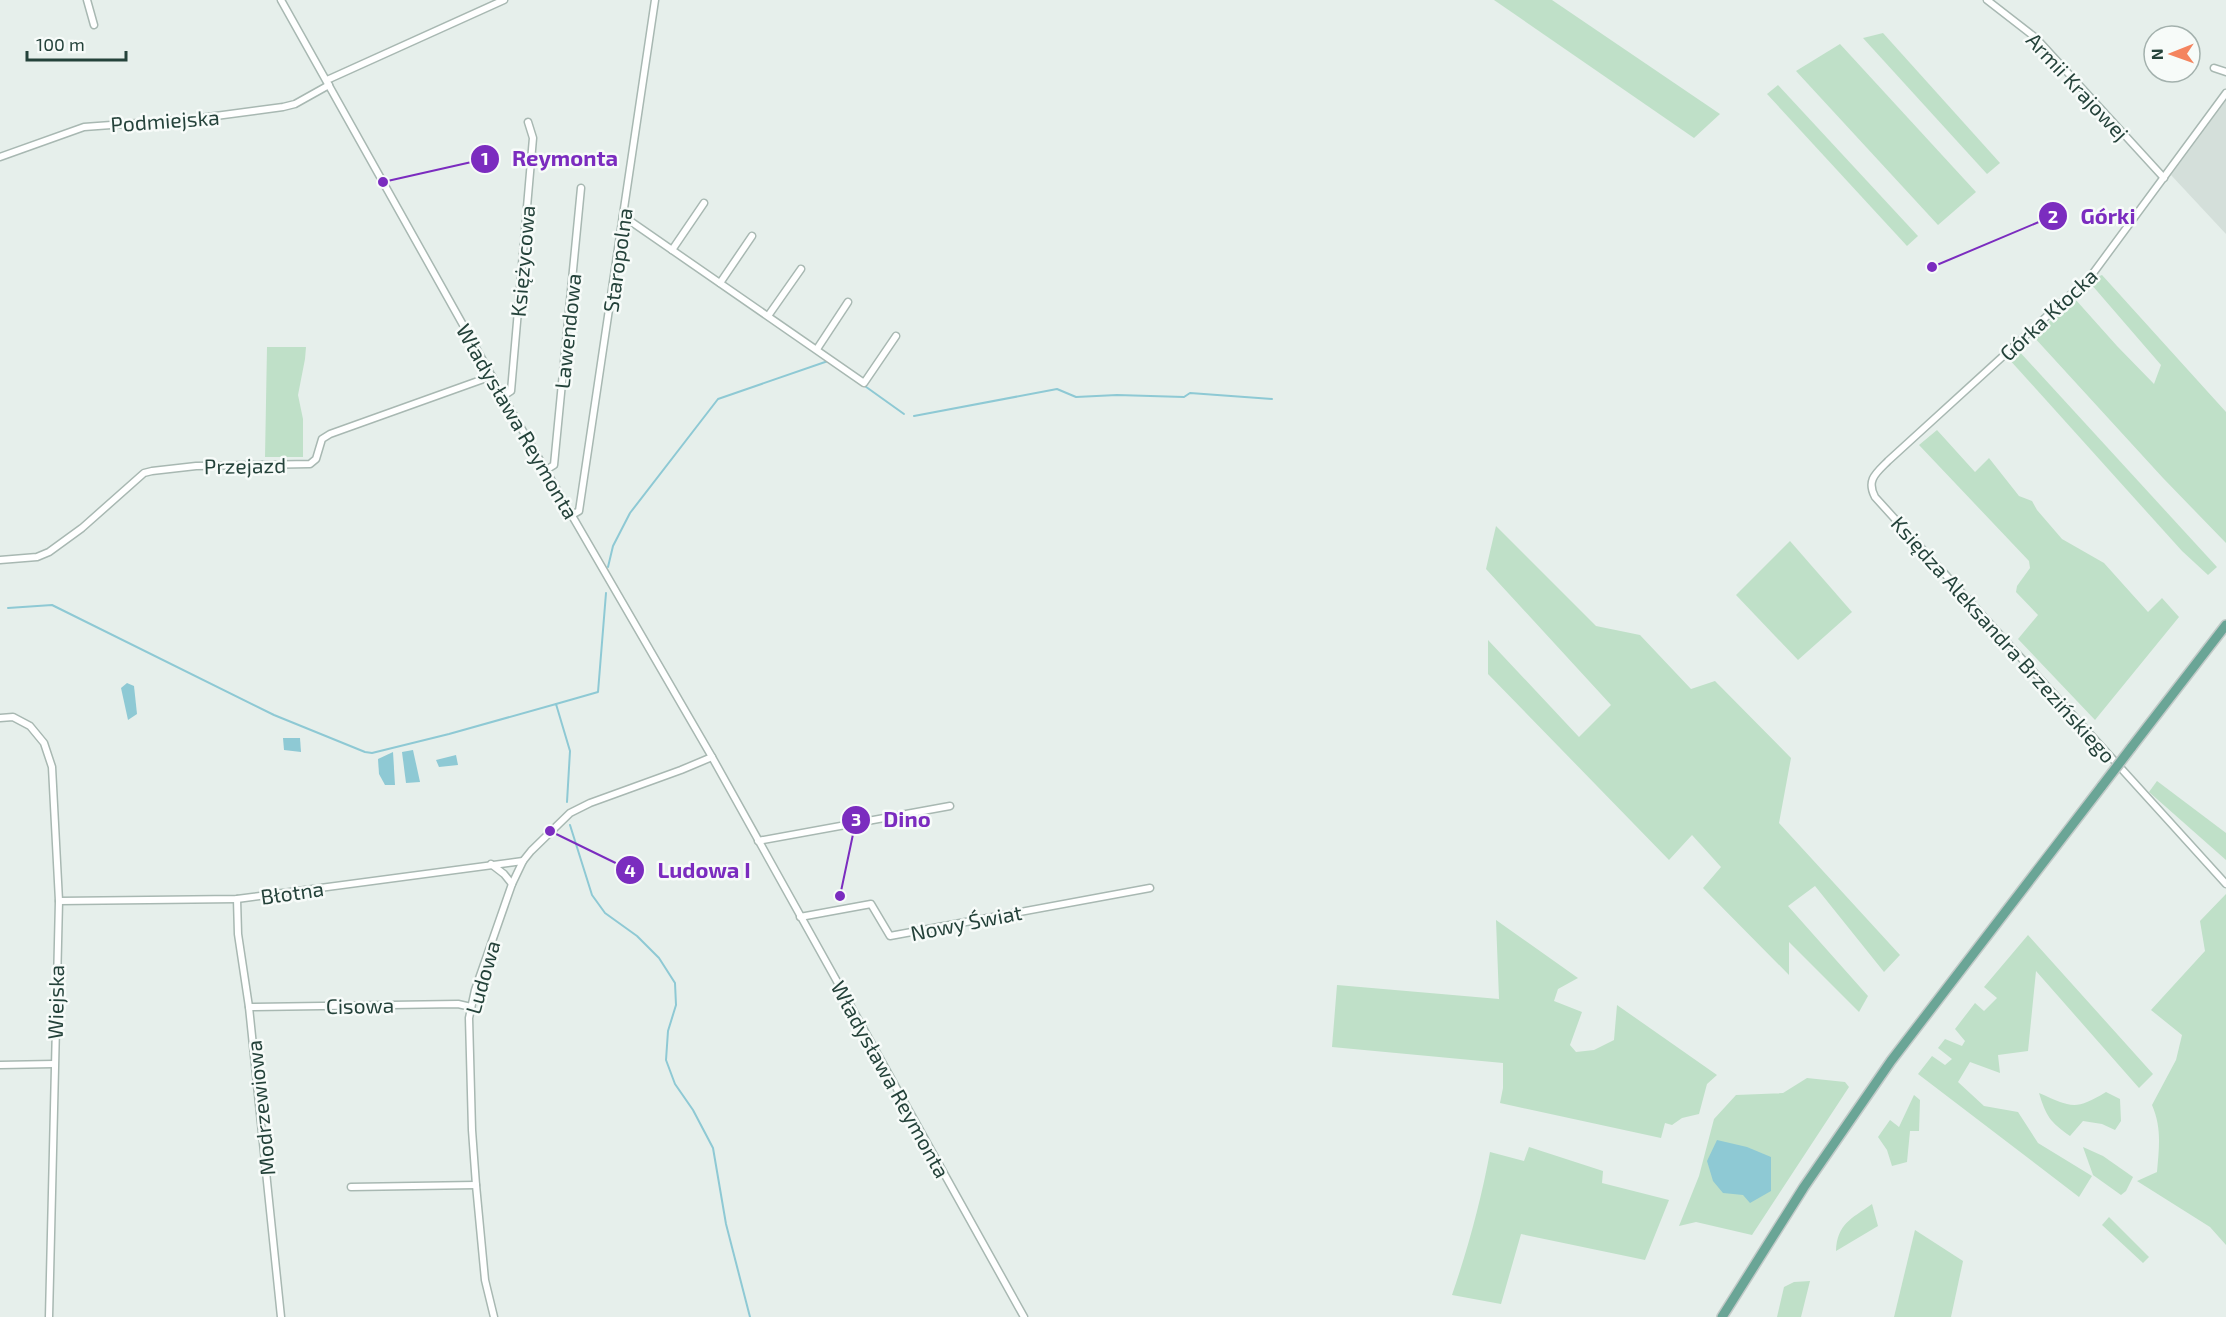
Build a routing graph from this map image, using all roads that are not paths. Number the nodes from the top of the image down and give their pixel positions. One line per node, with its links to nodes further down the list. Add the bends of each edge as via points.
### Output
1 (87, 0): 6 (street)
2 (281, 0): 9 (street, Władysława Reymonta)
3 (504, 0): 9 (street, Podmiejska)
4 (655, 0): 16 (street, Staropolna)
5 (1988, 0): 13 (street, Armii Krajowej, via 2036,38)
6 (94, 25)
7 (2214, 69): 8 (street)
8 (2226, 72)
9 (328, 83): 12 (street, Podmiejska, via 283,107 84,127); 25 (street, Władysława Reymonta)
10 (2226, 93): 13 (street, Górka Kłocka)
11 (528, 122): 26 (street, Księżycowa, via 533,138 511,391)
12 (0, 156)
13 (2164, 178): 28 (street, Górka Kłocka, via 2091,276 1888,461)
14 (581, 188): 27 (street, Lawendowa, via 554,465)
15 (704, 202): 18 (street)
16 (623, 216): 18 (street); 29 (street, Staropolna, via 579,512)
17 (752, 236): 20 (street)
18 (672, 250): 20 (street)
19 (801, 269): 22 (street)
20 (720, 283): 22 (street)
21 (848, 302): 24 (street)
22 (768, 316): 24 (street)
23 (897, 336): 24 (street, via 864,383)
24 (817, 350)
25 (492, 376): 26 (street, Władysława Reymonta); 30 (street, Przejazd, via 330,434 322,439 316,459 310,464 196,466 144,473 49,552 37,557)
26 (503, 396): 27 (street, Władysława Reymonta)
27 (546, 470): 29 (street, Władysława Reymonta)
28 (1870, 485): 39 (street, Księdza Aleksandra Brzezińskiego, via 1875,497)
29 (572, 515): 33 (street, Władysława Reymonta)
30 (0, 560)
31 (2226, 625): 54 (main road, bridge, via 1891,1061 1804,1187)
32 (0, 718): 42 (street, Wiejska, via 13,717 30,726 44,743 52,766)
33 (712, 757): 35 (street, Władysława Reymonta); 36 (street, Ludowa, via 579,808 560,821)
34 (950, 806): 35 (street)
35 (758, 840): 43 (street, Władysława Reymonta)
36 (524, 861): 37 (street, Błotna); 38 (street, Ludowa)
37 (491, 864): 38 (street); 41 (street, Błotna)
38 (512, 884): 45 (street, Ludowa)
39 (2226, 884)
40 (1150, 888): 43 (street, Nowy Świat, via 890,936 871,904)
41 (237, 899): 42 (street, Błotna); 44 (street, Modrzewiowa)
42 (59, 901): 46 (street, Wiejska)
43 (800, 917): 53 (street, Władysława Reymonta)
44 (249, 1007): 45 (street, Cisowa); 51 (street, Modrzewiowa)
45 (471, 1007): 48 (street, Ludowa, via 469,1045)
46 (54, 1064): 47 (street); 50 (street, Wiejska)
47 (0, 1065)
48 (476, 1185): 49 (street); 52 (street, Ludowa, via 485,1280)
49 (351, 1187)
50 (49, 1317)
51 (281, 1317)
52 (494, 1317)
53 (1024, 1317)
54 (1722, 1317)

